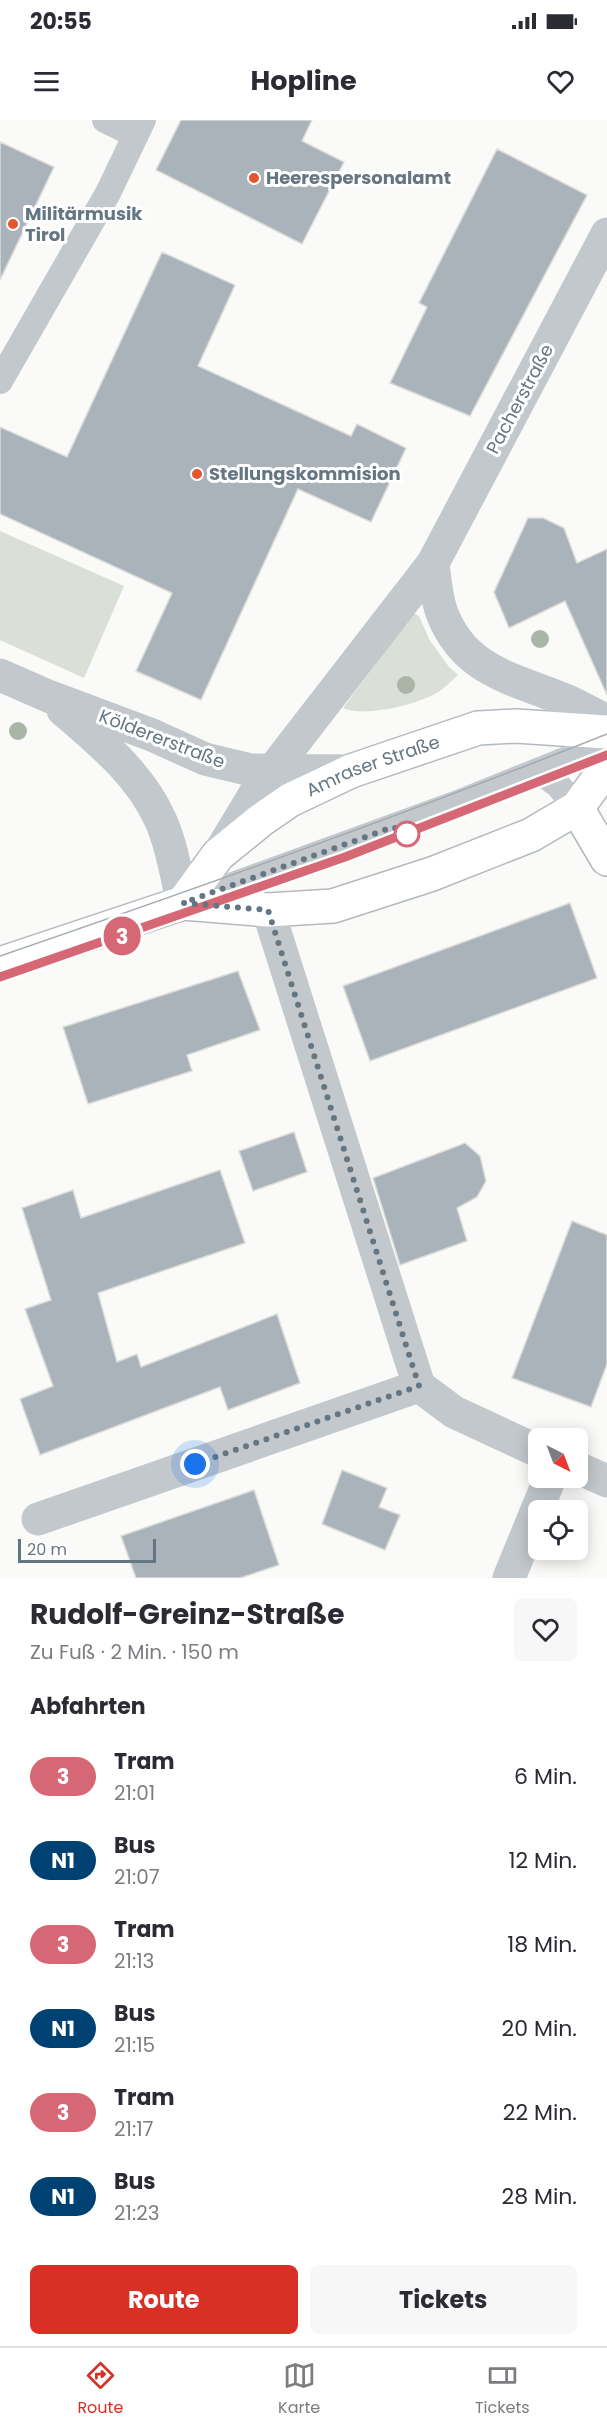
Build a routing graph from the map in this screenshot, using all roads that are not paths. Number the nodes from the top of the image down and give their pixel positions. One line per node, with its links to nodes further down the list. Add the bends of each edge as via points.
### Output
1 (105, 120): 2 (lane)
2 (139, 128): 4 (lane, via 108,193)
3 (607, 234): 5 (street, Pacherstraße)
4 (0, 381)
5 (433, 563): 8 (street, via 441,612 464,652 512,681); 14 (street, Pacherstraße)
6 (0, 675): 7 (street, Köldererstraße)
7 (48, 696): 14 (street, Köldererstraße, via 205,759); 18 (street, Köldererstraße, via 139,782 161,820)
8 (607, 721)
9 (607, 732): 12 (street, Amraser Straße, via 516,726 478,728)
10 (607, 743): 13 (lane)
11 (607, 767): 15 (street)
12 (351, 771): 14 (street, Köldererstraße); 16 (street, Amraser Straße, via 290,800)
13 (539, 771): 15 (lane, via 558,785); 18 (lane)
14 (272, 772): 16 (street, Pacherstraße)
15 (577, 808): 17 (street); 19 (street, via 531,835 432,874 333,906)
16 (218, 855): 18 (street, Amraser Straße)
17 (607, 860)
18 (183, 903): 19 (street); 20 (street)
19 (268, 910): 21 (street)
20 (0, 964)
21 (419, 1386): 22 (street, via 454,1412); 26 (street)
22 (528, 1446)
23 (588, 1472): 24 (street)
24 (607, 1481)
25 (546, 1488): 27 (street)
26 (38, 1519)
27 (508, 1578)

